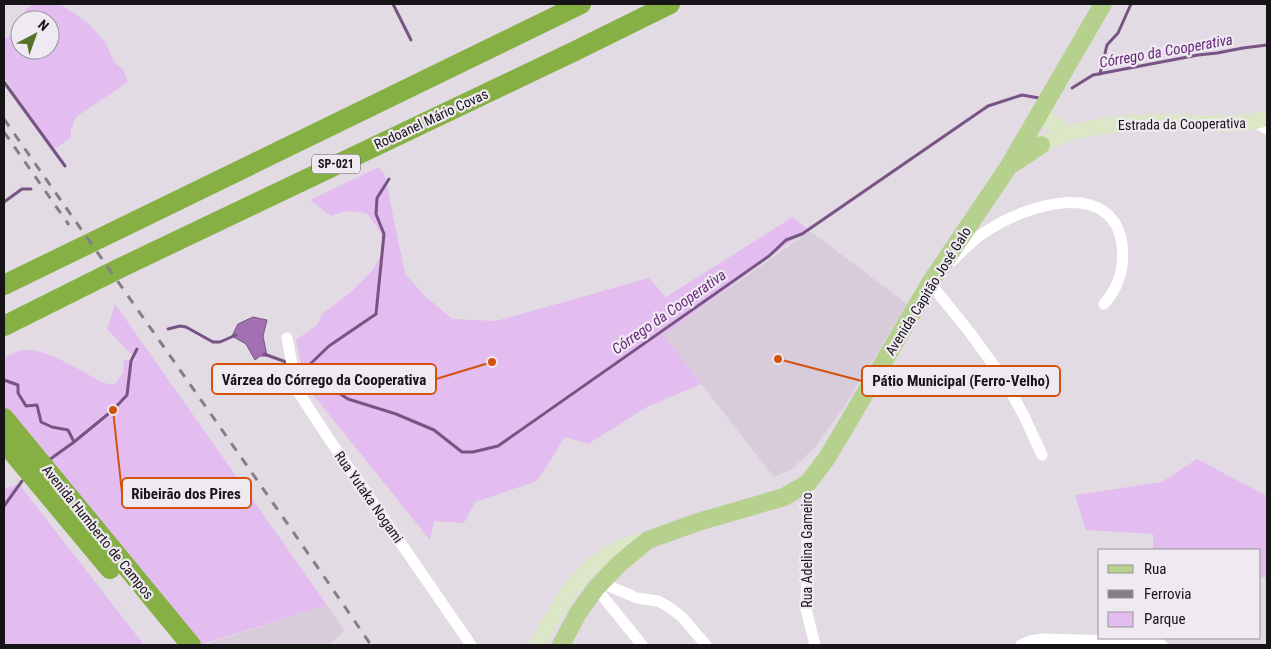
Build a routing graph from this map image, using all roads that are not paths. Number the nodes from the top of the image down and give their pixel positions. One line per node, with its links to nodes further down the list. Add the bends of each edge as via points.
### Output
1 (581, 4): 8 (highway, SP-021)
2 (670, 4): 11 (highway, Rodoanel Mário Covas / SP-021)
3 (1103, 4): 4 (main road)
4 (1040, 114): 6 (main road); 7 (main road)
5 (1263, 123): 6 (main road, Estrada da Cooperativa, via 1120,124)
6 (1067, 134): 7 (main road, Estrada da Cooperativa)
7 (1034, 141): 9 (main road, Avenida Capitão José Galo, via 1009,166)
8 (4, 285)
9 (932, 285): 10 (street, via 951,262 989,229 1026,211 1049,205 1088,203 1100,208 1114,221 1121,237 1123,252 1118,281); 15 (street, via 1004,381); 16 (main road, Avenida Capitão José Galo, via 827,458)
10 (1104, 304)
11 (4, 326)
12 (288, 338): 22 (street, Rua Yutaka Nogami, via 299,393)
13 (4, 418): 21 (highway, Avenida Humberto de Campos)
14 (4, 442): 20 (highway, Avenida Humberto de Campos)
15 (1042, 455)
16 (808, 483): 17 (main road, Avenida Capitão José Galo, via 784,497); 27 (street, Rua Adelina Gameiro, via 806,609)
17 (648, 540): 18 (main road, Avenida Capitão José Galo); 23 (main road, Avenida Capitão José Galo, via 630,542 597,560 575,583)
18 (599, 585): 24 (main road, Avenida Capitão José Galo, via 578,613); 25 (street); 26 (street, via 669,607)
19 (1025, 644): 28 (street, via 1042,640)
20 (174, 645)
21 (192, 645)
22 (471, 645)
23 (537, 645)
24 (561, 645)
25 (642, 645)
26 (706, 645)
27 (815, 645)
28 (1162, 645)

